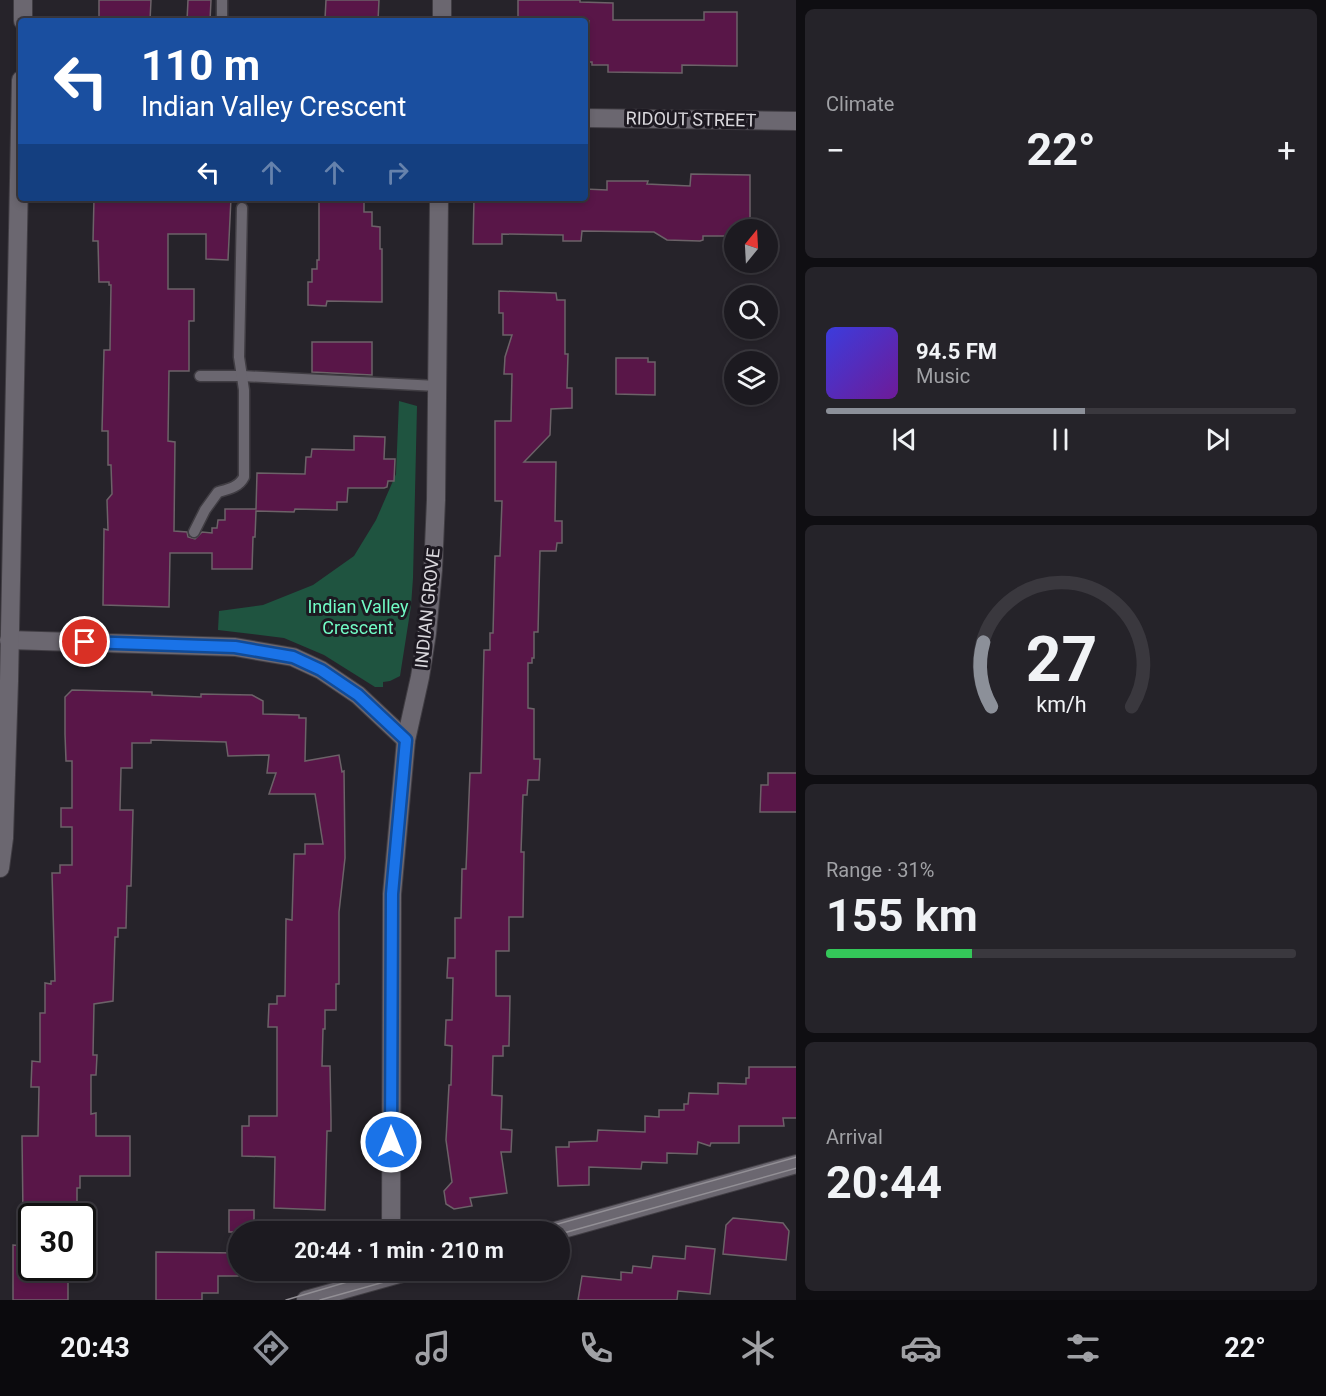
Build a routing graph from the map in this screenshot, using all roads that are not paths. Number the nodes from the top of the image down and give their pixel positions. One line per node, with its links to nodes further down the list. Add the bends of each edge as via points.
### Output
1 (23, 0): 4 (street)
2 (222, 0): 5 (lane)
3 (442, 0): 6 (street)
4 (23, 18)
5 (222, 18)
6 (442, 18)
7 (588, 118): 8 (street, RIDOUT STREET)
8 (796, 121)
9 (19, 201): 16 (street)
10 (439, 201): 14 (street, INDIAN GROVE)
11 (242, 208): 13 (lane)
12 (200, 376): 13 (lane)
13 (242, 376): 14 (lane); 15 (lane, via 244,477 241,483 218,492)
14 (436, 386): 17 (street, INDIAN GROVE, via 433,570 427,633)
15 (194, 532)
16 (9, 640): 17 (street, via 235,647 293,657 358,695); 18 (street)
17 (406, 740): 20 (street, INDIAN GROVE, via 392,894)
18 (0, 868)
19 (796, 1164): 21 (street)
20 (391, 1221)
21 (570, 1227)
22 (372, 1281): 23 (street)
23 (306, 1300)

